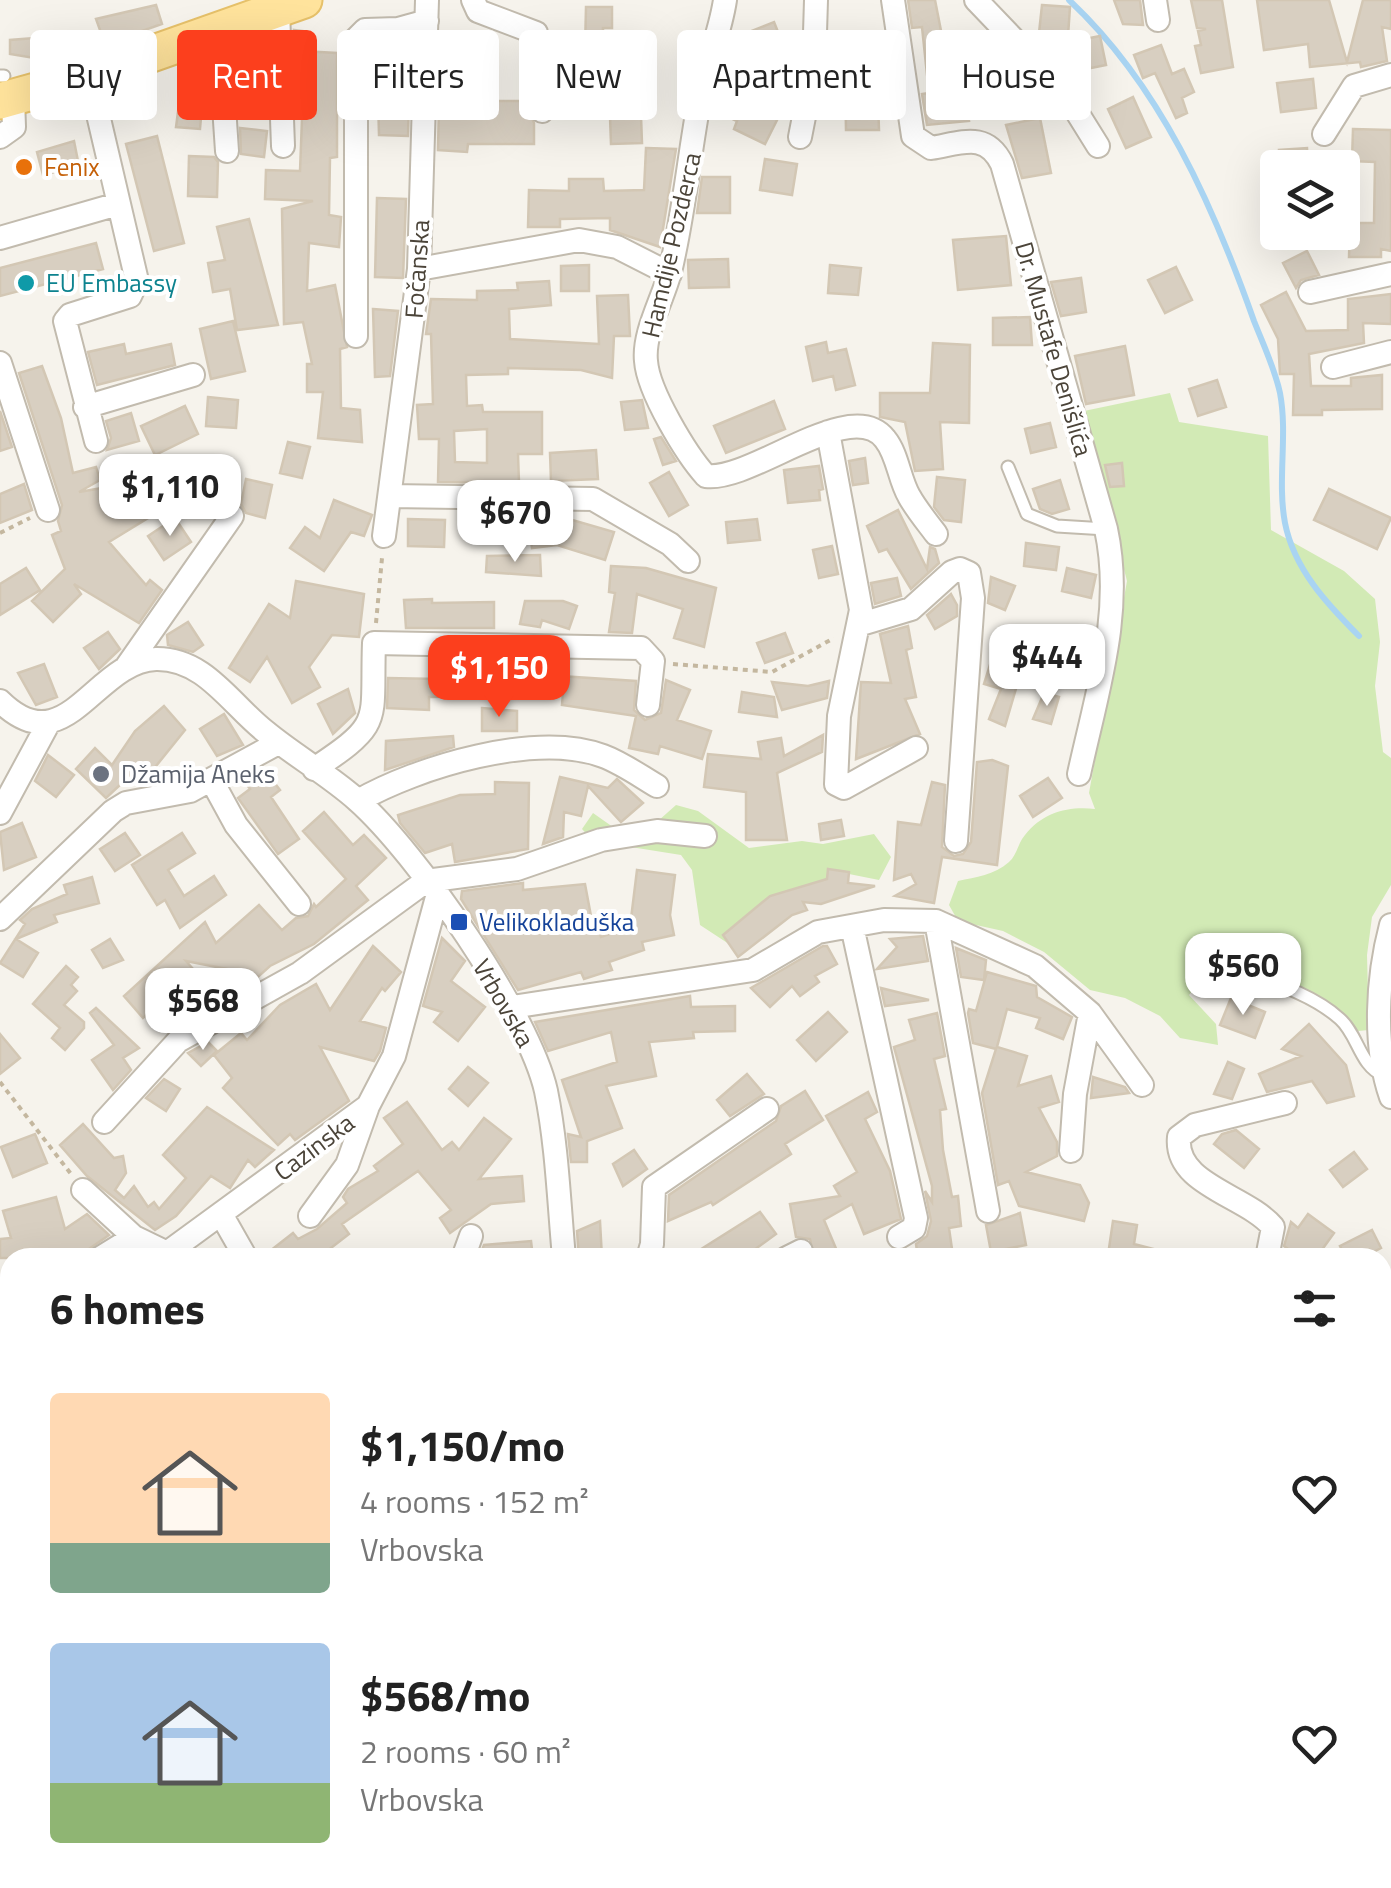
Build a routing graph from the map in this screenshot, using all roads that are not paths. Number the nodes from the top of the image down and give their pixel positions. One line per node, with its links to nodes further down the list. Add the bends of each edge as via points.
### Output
1 (473, 0): 9 (street, via 478,11)
2 (725, 0): 24 (street, Hamdije Pozderca, via 700,95)
3 (816, 0): 17 (street, via 814,66)
4 (893, 0): 39 (street, Dr. Mustafe Denišlića, via 913,136 931,148 980,140 1002,164)
5 (976, 0): 19 (street, via 1065,93)
6 (291, 5): 8 (main road); 18 (street)
7 (427, 10): 23 (street, Fočanska); 27 (street, via 398,29 365,30 356,39)
8 (224, 30)
9 (528, 30)
10 (1391, 75): 15 (street, via 1354,86)
11 (30, 84): 12 (main road)
12 (4, 88): 16 (street, via 14,127)
13 (100, 120): 21 (street)
14 (225, 120): 20 (street)
15 (1324, 134)
16 (0, 137)
17 (800, 138)
18 (283, 146)
19 (1098, 146)
20 (227, 151)
21 (118, 204): 22 (street); 32 (street, via 137,281 130,296 65,321)
22 (0, 238)
23 (419, 269): 24 (street, via 579,240 617,247); 36 (street, Fočanska)
24 (670, 274): 33 (street, Hamdije Pozderca, via 646,362 689,457 706,476 734,474)
25 (1391, 274): 26 (street)
26 (1310, 292)
27 (356, 336)
28 (1391, 352): 30 (street)
29 (0, 363): 37 (street)
30 (1333, 367)
31 (194, 375): 32 (street)
32 (85, 407): 34 (street)
33 (828, 432): 40 (street, Hamdije Pozderca, via 855,426 887,440 908,495); 43 (street, via 859,594)
34 (96, 442)
35 (1008, 467): 39 (lane, via 1027,514 1057,526)
36 (390, 496): 41 (street, Fočanska); 42 (street, via 593,499)
37 (48, 510)
38 (232, 516): 44 (street)
39 (1106, 528): 51 (street, Dr. Mustafe Denišlića, via 1114,605)
40 (936, 534)
41 (384, 536)
42 (688, 561)
43 (858, 626): 49 (street, via 838,716 836,784 844,788); 57 (street, via 911,609 952,572 969,573 973,598)
44 (128, 666): 47 (street); 48 (street, Vrbovska, via 155,659 196,667)
45 (0, 701): 47 (street, via 15,715)
46 (648, 705): 50 (street, via 653,660 640,648 374,643 371,722 358,740)
47 (48, 724): 55 (street)
48 (278, 743): 50 (street, Vrbovska); 52 (street)
49 (916, 748)
50 (314, 769): 54 (street, Vrbovska)
51 (1079, 774)
52 (212, 781): 59 (street, via 236,826); 60 (street, via 113,810)
53 (658, 786): 54 (street, via 602,756 548,750 457,762 392,781)
54 (358, 801): 58 (street, Vrbovska)
55 (0, 813)
56 (705, 836): 58 (street, via 656,831 601,840 517,870)
57 (956, 841)
58 (432, 889): 65 (street, Vrbovska); 70 (street, Cazinska, via 394,1056); 72 (street, via 178,1041)
59 (299, 904)
60 (0, 919)
61 (936, 921): 63 (street); 66 (street, via 1035,966); 75 (street)
62 (1391, 925): 68 (street, via 1380,994)
63 (852, 926): 65 (street, via 818,932 752,970); 79 (street, via 916,1218 914,1228)
64 (1224, 965): 68 (lane, via 1326,1008 1348,1026)
65 (512, 1007): 84 (street, Vrbovska, via 546,1090)
66 (1090, 1013): 67 (street); 73 (street)
67 (1142, 1085)
68 (1387, 1086)
69 (1285, 1103): 86 (street, via 1195,1125 1180,1138 1178,1154 1184,1167 1273,1226)
70 (368, 1106): 76 (street, Cazinska); 77 (street, via 347,1164)
71 (767, 1109): 85 (street, via 654,1187)
72 (104, 1122)
73 (1072, 1152)
74 (83, 1190): 78 (street, Cazinska)
75 (988, 1210)
76 (220, 1214): 82 (street, Cazinska); 83 (street)
77 (310, 1216)
78 (134, 1237): 80 (street); 81 (street, Cazinska)
79 (899, 1237)
80 (116, 1248)
81 (150, 1248)
82 (175, 1248)
83 (240, 1248)
84 (563, 1248)
85 (651, 1248)
86 (1270, 1248)

